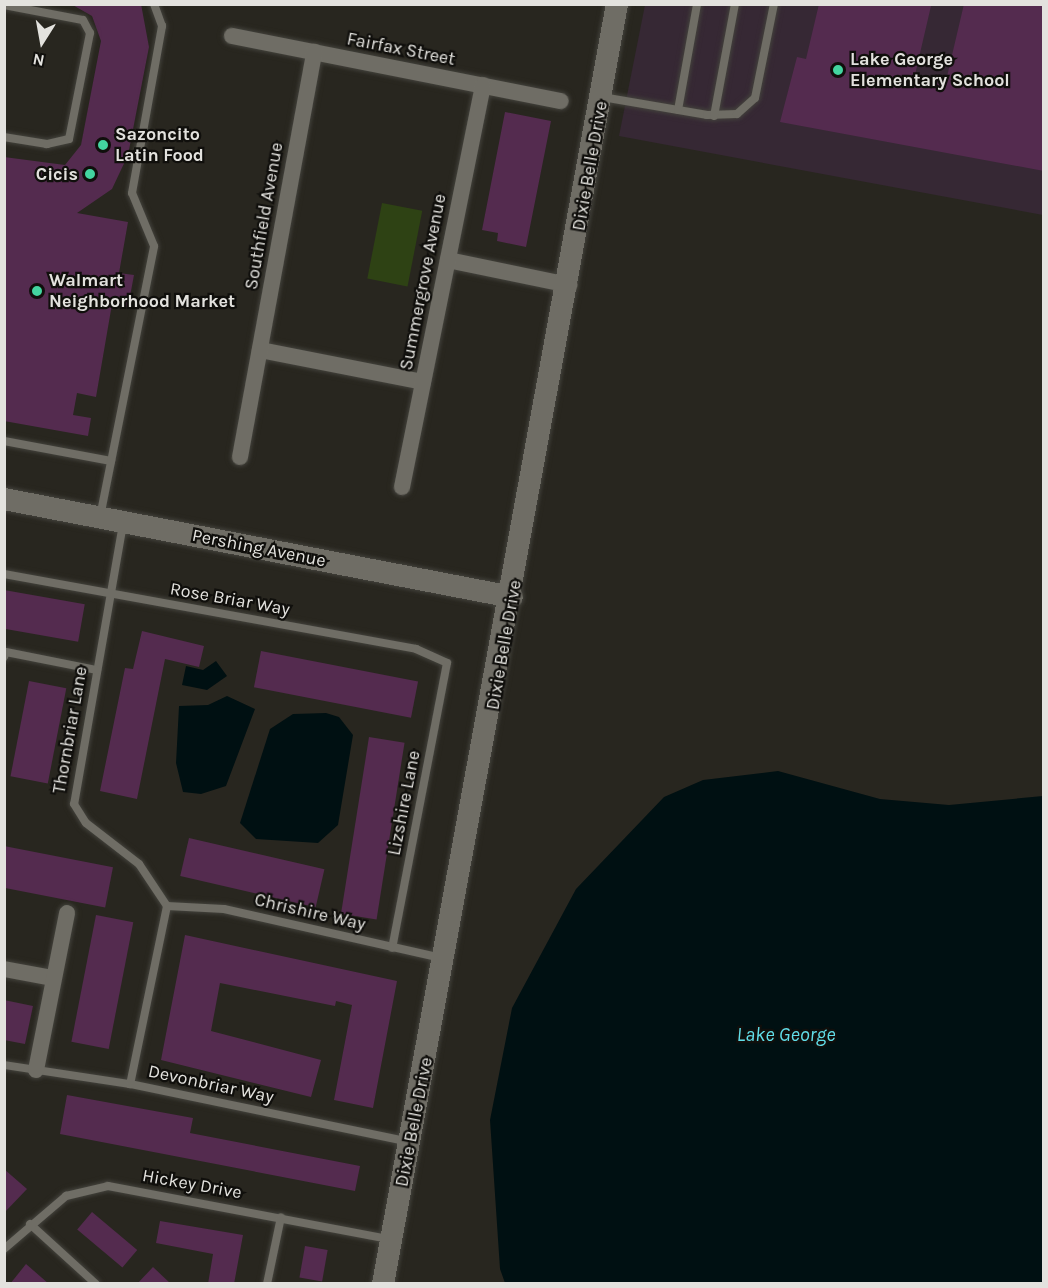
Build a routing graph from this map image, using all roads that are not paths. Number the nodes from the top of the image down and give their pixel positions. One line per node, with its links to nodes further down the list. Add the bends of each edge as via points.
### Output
1 (154, 4): 21 (lane, via 162,26 132,193 154,246)
2 (617, 4): 10 (street, Dixie Belle Drive)
3 (697, 4): 12 (lane)
4 (735, 4): 13 (lane)
5 (774, 4): 13 (lane, via 755,98 737,114)
6 (4, 6): 14 (lane, via 83,20 90,33 69,139 47,144)
7 (232, 36): 8 (street, Fairfax Street)
8 (314, 52): 9 (street, Fairfax Street); 17 (street, Southfield Avenue)
9 (483, 85): 11 (street, Fairfax Street); 15 (street, Summergrove Avenue)
10 (602, 97): 12 (lane); 16 (street, Dixie Belle Drive)
11 (561, 101)
12 (678, 110): 13 (lane)
13 (714, 116)
14 (4, 137)
15 (448, 260): 16 (street); 18 (street, Summergrove Avenue)
16 (569, 285): 28 (street, Dixie Belle Drive)
17 (260, 350): 18 (street); 20 (street, Southfield Avenue)
18 (423, 382): 22 (street, Summergrove Avenue)
19 (4, 441): 21 (lane)
20 (240, 457)
21 (111, 461): 24 (lane)
22 (402, 487)
23 (4, 500): 24 (street, Pershing Avenue)
24 (100, 517): 25 (street, Pershing Avenue)
25 (123, 522): 27 (lane, Thornbriar Lane); 28 (street, Pershing Avenue)
26 (4, 574): 27 (lane, Rose Briar Way)
27 (111, 594): 30 (lane, Rose Briar Way, via 416,649); 31 (lane, Thornbriar Lane)
28 (512, 597): 35 (street, Dixie Belle Drive)
29 (4, 657): 31 (lane, via 6,652)
30 (447, 663): 34 (lane, Lizshire Lane)
31 (97, 670): 32 (lane, Thornbriar Lane, via 74,804 86,823 139,864)
32 (167, 906): 34 (lane, Chrishire Way, via 224,909); 40 (lane)
33 (67, 913): 37 (street)
34 (392, 948): 35 (lane, Chrishire Way)
35 (445, 959): 41 (street, Dixie Belle Drive)
36 (4, 969): 37 (street)
37 (53, 978): 39 (street)
38 (4, 1065): 39 (lane, Devonbriar Way)
39 (36, 1070): 40 (lane, Devonbriar Way)
40 (130, 1084): 41 (lane, Devonbriar Way)
41 (410, 1142): 44 (street, Dixie Belle Drive)
42 (281, 1216): 43 (lane, Hickey Drive, via 108,1186 66,1196); 44 (lane, Hickey Drive); 47 (lane)
43 (30, 1224): 45 (lane, Hickey Drive); 46 (lane)
44 (392, 1240): 48 (street, Dixie Belle Drive)
45 (4, 1249)
46 (96, 1284)
47 (267, 1284)
48 (383, 1284)

